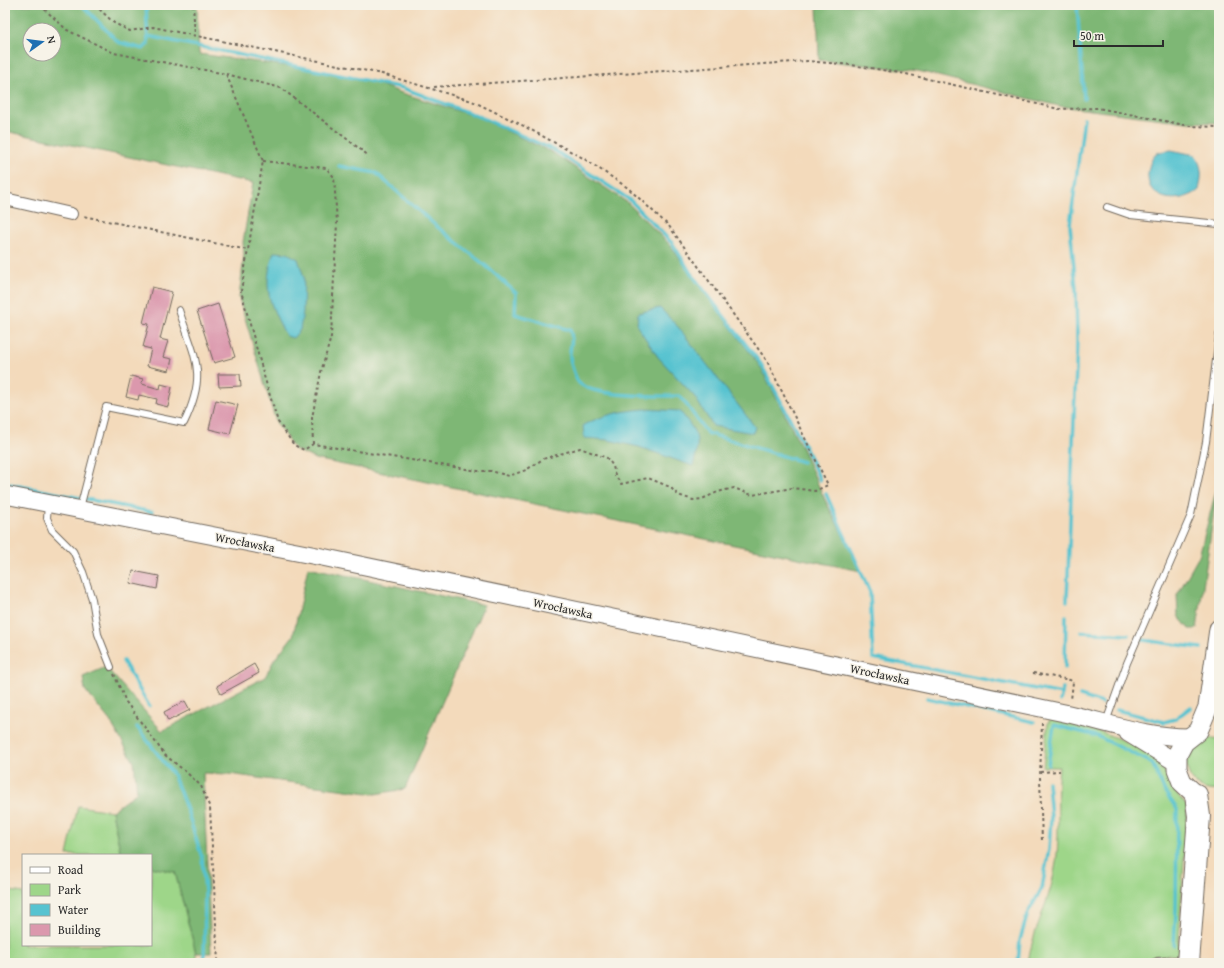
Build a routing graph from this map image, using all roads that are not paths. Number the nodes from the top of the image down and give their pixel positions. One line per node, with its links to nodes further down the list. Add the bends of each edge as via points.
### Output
1 (5, 199): 3 (street)
2 (1107, 206): 4 (lane, via 1130,215)
3 (71, 214)
4 (1219, 224)
5 (179, 310): 9 (lane, via 198,367 193,403 184,423 106,407)
6 (1219, 335): 12 (lane, via 1206,442 1191,515 1127,663)
7 (5, 495): 8 (street, Wrocławska)
8 (48, 504): 9 (street, Wrocławska); 11 (lane, via 47,518 52,530 73,551 84,572 98,634)
9 (80, 510): 12 (street, Wrocławska, via 322,557 1069,714)
10 (1219, 629): 13 (main road, via 1208,707 1198,731)
11 (111, 667)
12 (1112, 726): 13 (street, via 1169,737); 14 (street)
13 (1188, 737): 14 (main road, via 1180,748)
14 (1177, 763): 15 (main road, via 1182,782)
15 (1196, 795): 16 (highway, via 1199,816)
16 (1188, 961): 17 (lane)
17 (1153, 963)

